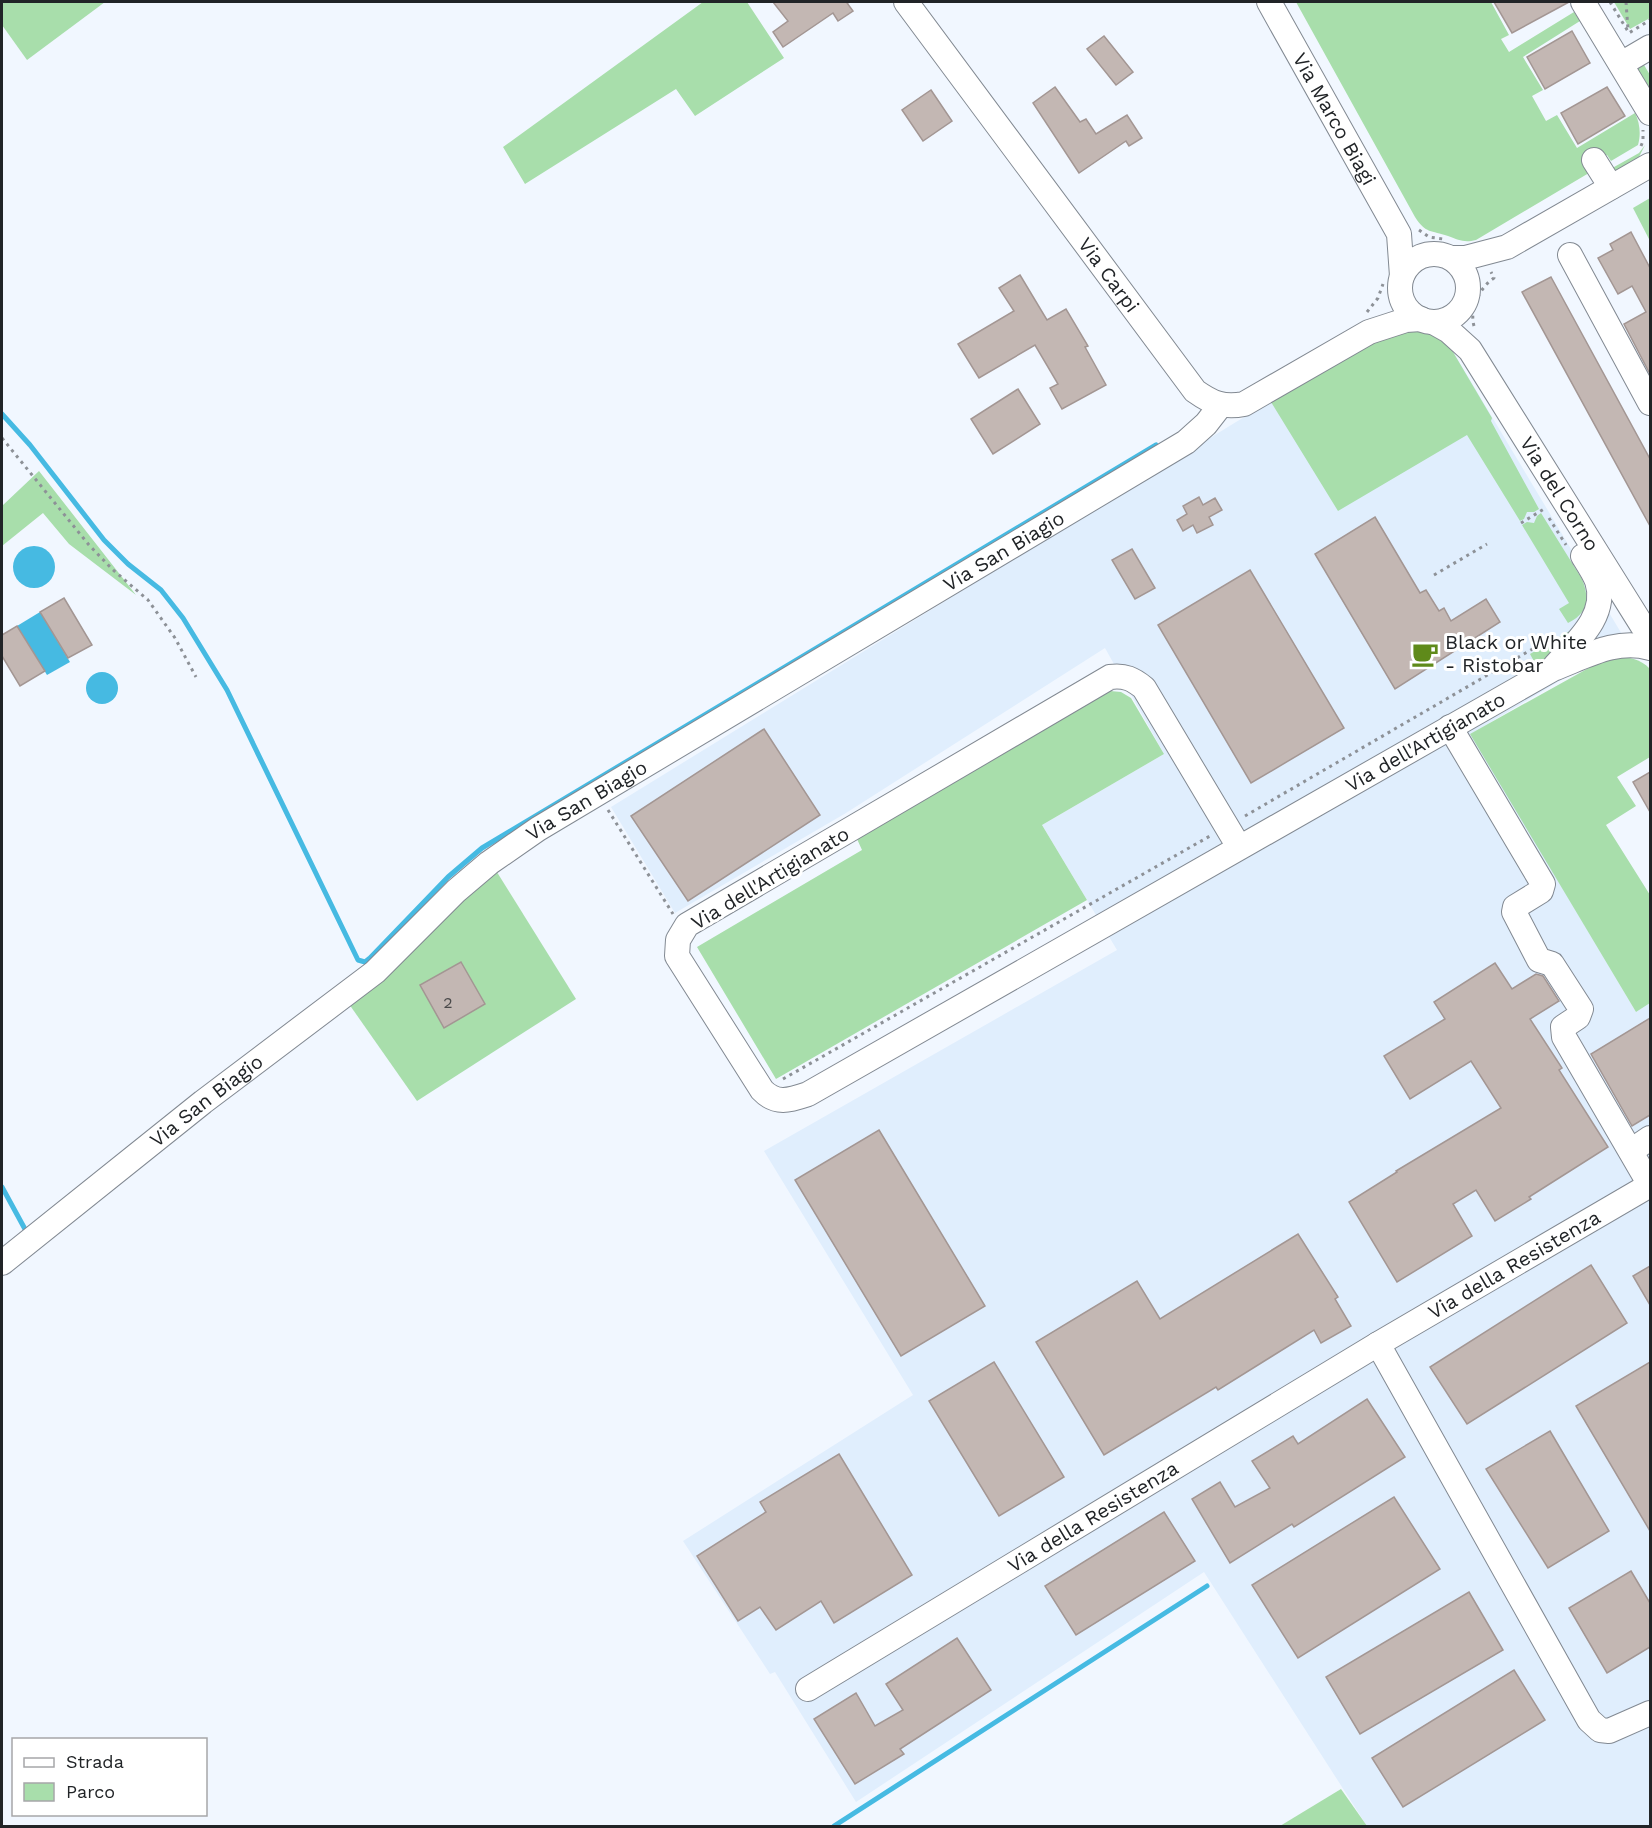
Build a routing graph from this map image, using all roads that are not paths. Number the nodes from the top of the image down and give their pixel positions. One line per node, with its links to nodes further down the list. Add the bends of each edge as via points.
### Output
1 (906, 2): 21 (street, Via Carpi, via 1195,391)
2 (1269, 2): 10 (street, Via Marco Biagi)
3 (1583, 2): 5 (street)
4 (1650, 47): 5 (street)
5 (1622, 64): 6 (street)
6 (1650, 113)
7 (1645, 157): 9 (street)
8 (1594, 160): 9 (street)
9 (1611, 187): 11 (street)
10 (1407, 230): 13 (street, Via Marco Biagi); 15 (street, Via Marco Biagi)
11 (1507, 247): 12 (street, via 1465,258); 16 (street, via 1476,279)
12 (1449, 249): 13 (street); 16 (street, via 1467,278)
13 (1426, 254): 15 (street, via 1415,259)
14 (1570, 255): 20 (street)
15 (1395, 284): 17 (street, via 1411,313); 18 (street)
16 (1466, 299): 17 (street, via 1454,316); 19 (street, Via del Corno, via 1463,323)
17 (1427, 320): 18 (street); 19 (street, Via del Corno)
18 (1365, 324): 21 (street, via 1244,404)
19 (1472, 340): 22 (street, Via del Corno)
20 (1650, 403)
21 (1220, 406): 31 (street, Via San Biagio, via 1186,442 538,829 489,863 375,972 175,1124)
22 (1569, 507): 23 (street, Via del Corno); 26 (street, via 1564,524 1597,581 1598,610)
23 (1635, 614): 24 (street, Via del Corno); 26 (street, via 1611,619 1597,628)
24 (1650, 638)
25 (1650, 648): 26 (street, Via dell'Artigianato, via 1636,644 1613,646)
26 (1553, 669): 27 (street, Via dell'Artigianato)
27 (1450, 727): 28 (street, Via dell'Artigianato); 29 (street, via 1543,884 1541,891 1514,912 1539,960 1552,964 1581,1009 1578,1017 1563,1027 1564,1037)
28 (1239, 847): 28 (street, Via dell'Artigianato, via 1144,688 1132,678 1110,677 687,925 678,940 677,956 762,1090 769,1097 785,1100 808,1094)
29 (1641, 1144): 30 (street)
30 (1650, 1185): 32 (street, Via della Resistenza)
31 (2, 1263)
32 (1378, 1344): 33 (street, Via della Resistenza); 34 (street, via 1589,1720 1600,1730 1609,1731)
33 (808, 1689)
34 (1650, 1713)

